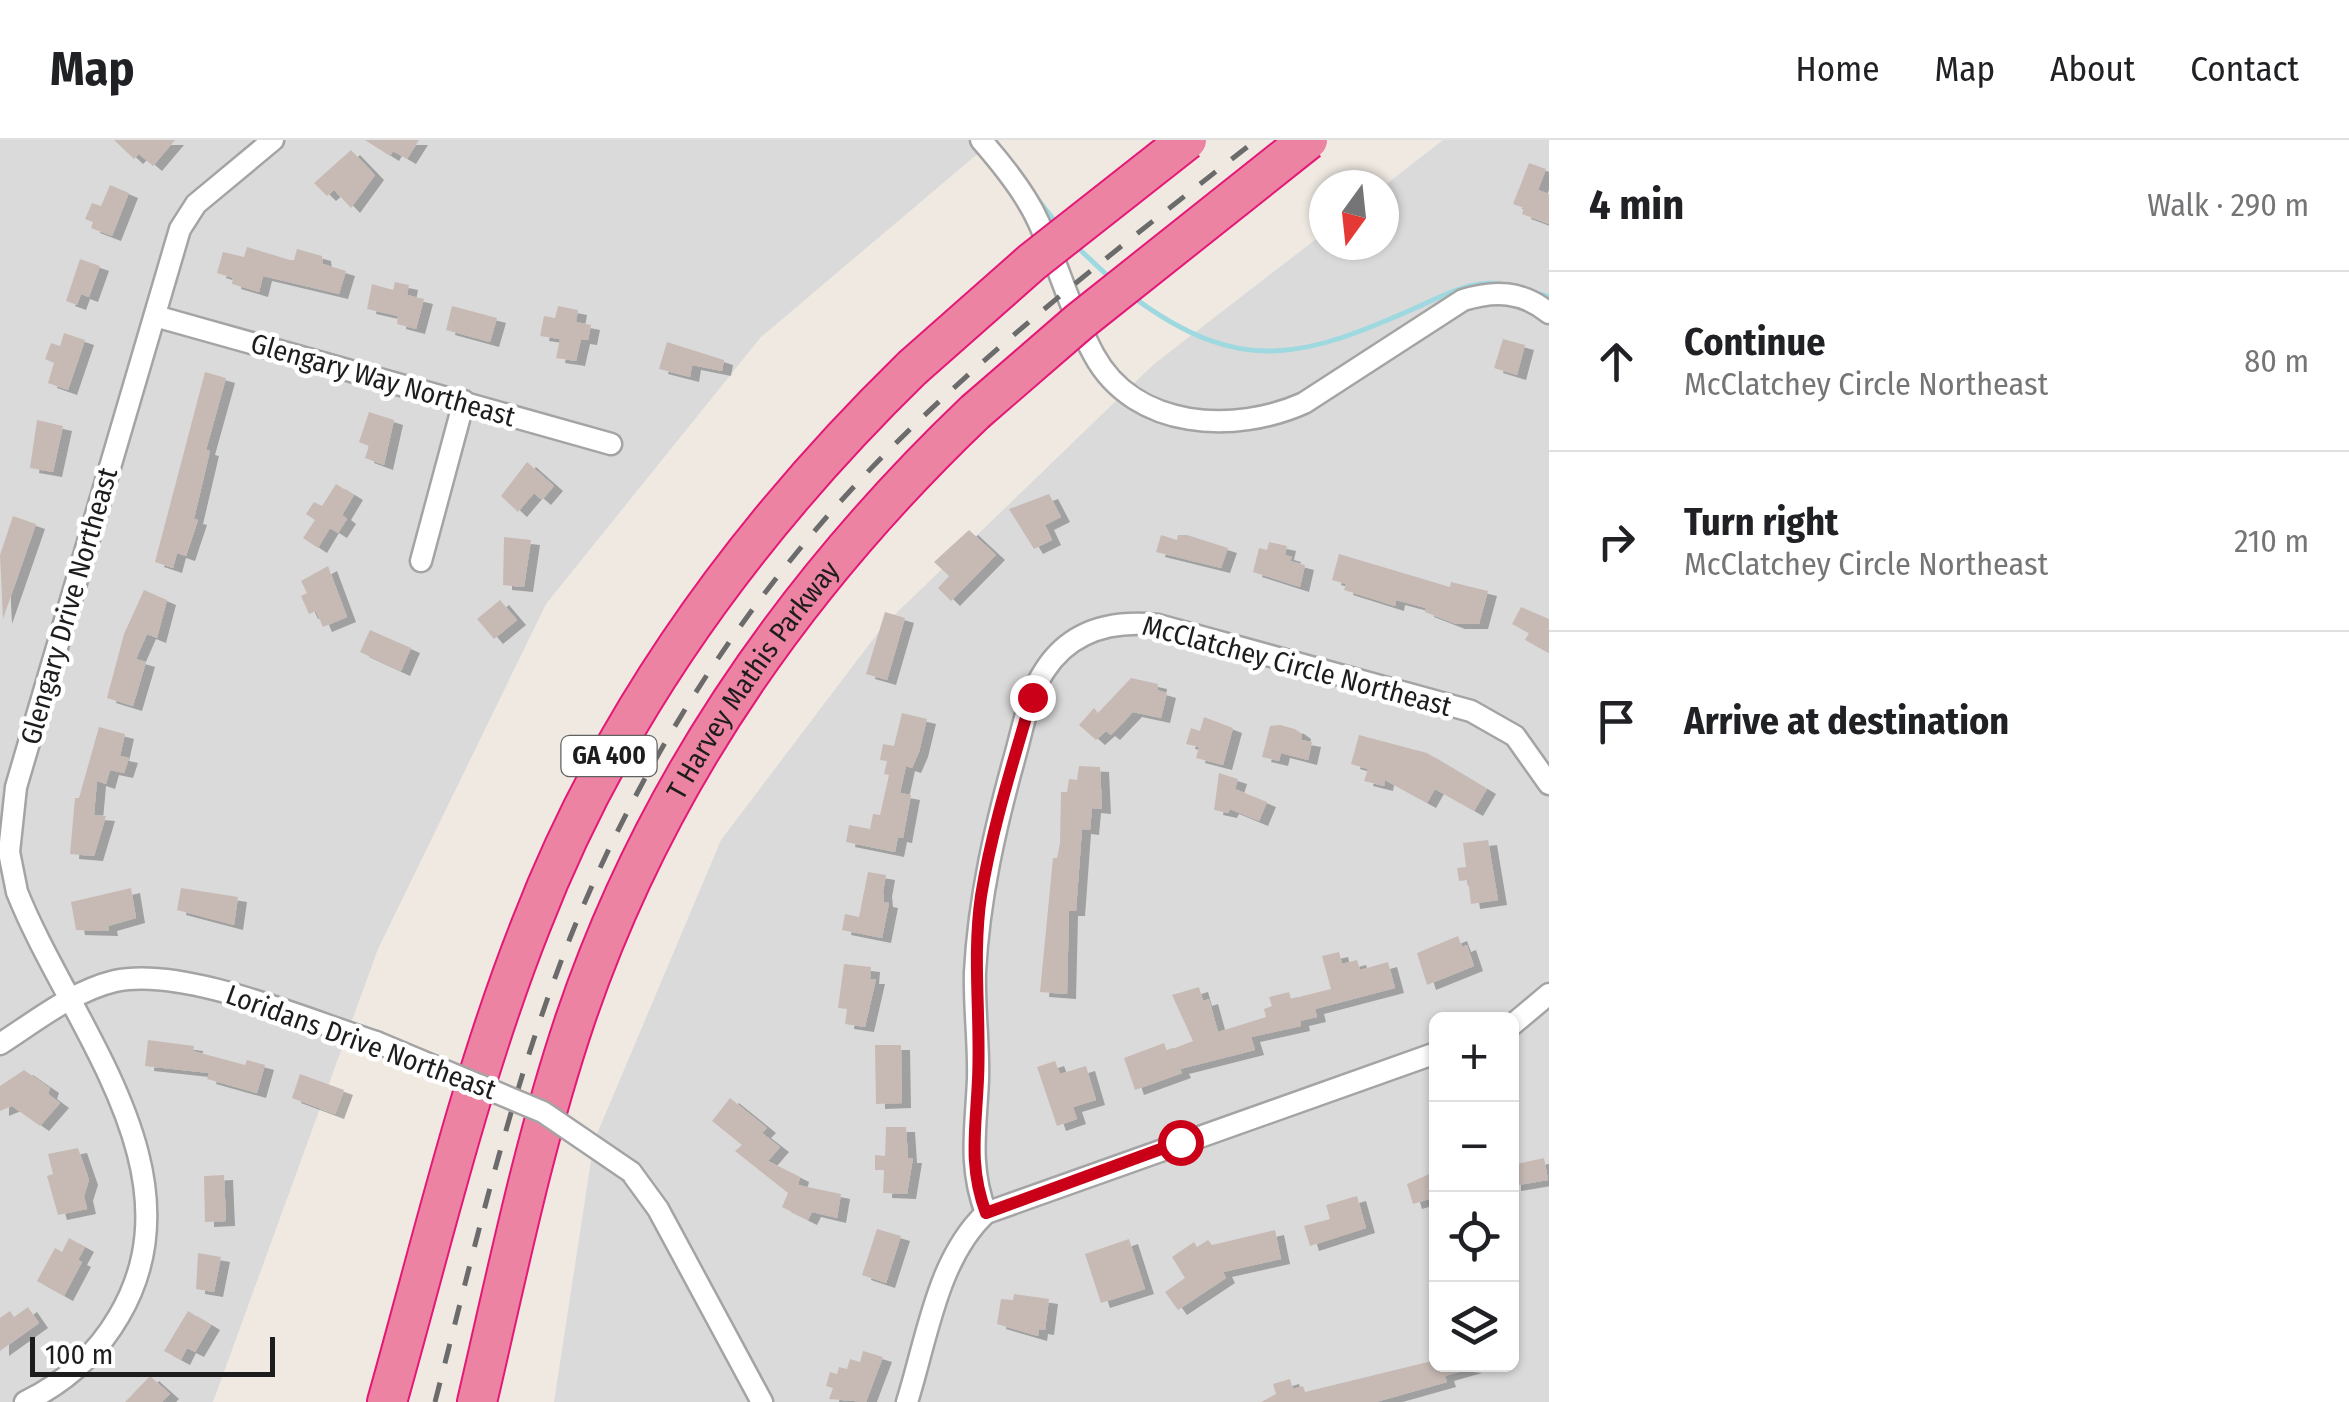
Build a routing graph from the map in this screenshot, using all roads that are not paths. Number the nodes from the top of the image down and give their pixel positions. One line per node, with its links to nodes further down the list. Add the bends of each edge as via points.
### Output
1 (272, 140): 6 (street, Glengary Drive Northeast, via 187,216)
2 (981, 140): 5 (street, via 1036,216 1095,358 1124,388 1183,418 1227,424 1276,416 1462,300 1488,292 1514,294)
3 (1187, 140): 18 (highway, GA 400, bridge, via 1032,262 912,368 758,533 670,653 594,783 505,993)
4 (1308, 140): 19 (highway, T Harvey Mathis Parkway / GA 400, bridge, via 1079,322 915,469 817,580 733,694 662,817 601,950 554,1086)
5 (1549, 313)
6 (154, 316): 7 (street, Glengary Way Northeast); 12 (street, Glengary Drive Northeast, via 10,816 17,892)
7 (464, 402): 8 (street, Glengary Way Northeast); 9 (street)
8 (611, 444)
9 (422, 562)
10 (1549, 784): 16 (street, McClatchey Circle Northeast, via 1515,736 1471,711 1158,625 1106,625 1064,647 1032,694 981,898 971,1154)
11 (1549, 994): 13 (street)
12 (68, 1000): 14 (street, Loridans Drive Northeast); 17 (street, Glengary Drive Northeast, via 138,1146 146,1238 126,1304 109,1333 63,1380); 20 (street, Loridans Drive Northeast, bridge, via 114,982 166,980 376,1042 543,1112 631,1172 658,1209)
13 (1519, 1019)
14 (0, 1044)
15 (1429, 1055): 16 (street)
16 (986, 1213): 21 (street, via 952,1257)
17 (25, 1402)
18 (387, 1402)
19 (477, 1402)
20 (762, 1402)
21 (908, 1402)

